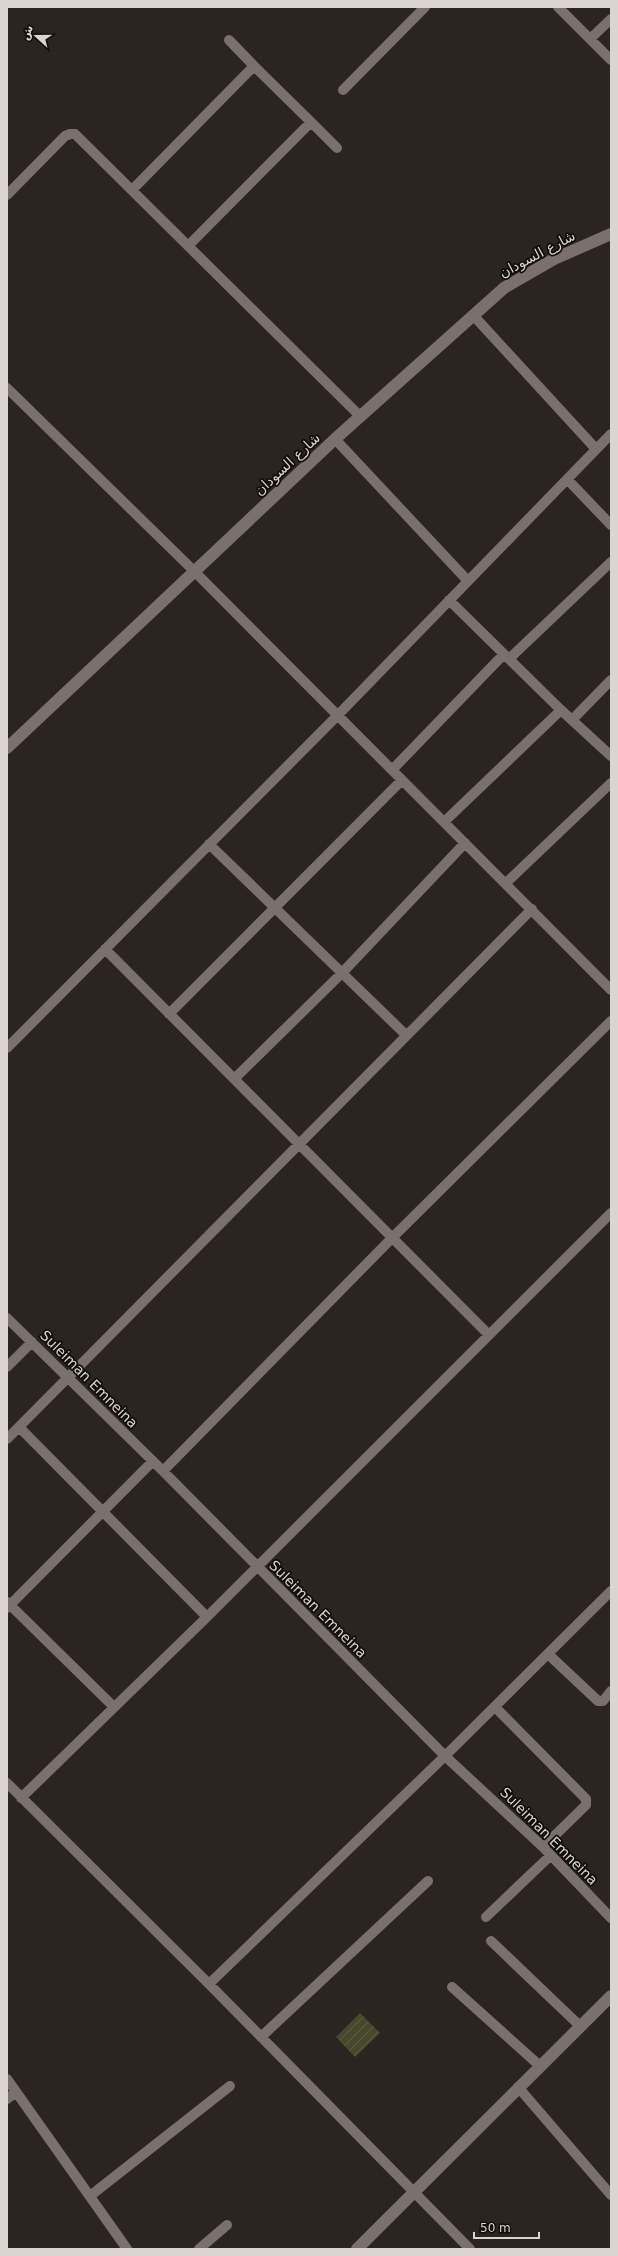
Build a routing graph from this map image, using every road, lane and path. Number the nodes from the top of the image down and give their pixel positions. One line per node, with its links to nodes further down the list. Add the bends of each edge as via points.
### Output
1 (425, 7): 8 (street)
2 (558, 7): 4 (street)
3 (611, 18): 4 (street)
4 (590, 39): 6 (street)
5 (229, 40): 7 (street)
6 (611, 60)
7 (254, 66): 9 (street); 11 (street)
8 (343, 90)
9 (312, 122): 10 (street); 14 (street)
10 (337, 148)
11 (132, 190): 12 (street, via 72,133 65,136); 14 (street)
12 (7, 195)
13 (611, 234): 15 (main road, شارع السودان, via 517,279)
14 (188, 246): 17 (street)
15 (474, 315): 17 (main road, شارع السودان); 20 (street)
16 (7, 388): 24 (street)
17 (360, 416): 19 (main road, شارع السودان)
18 (611, 434): 20 (street)
19 (335, 439): 24 (main road, شارع السودان); 25 (street)
20 (596, 449): 21 (street)
21 (568, 479): 22 (street); 25 (street)
22 (611, 525)
23 (611, 562): 27 (street)
24 (194, 571): 30 (street); 32 (main road, شارع السودان)
25 (468, 581): 26 (street)
26 (449, 600): 27 (street); 30 (street)
27 (507, 657): 29 (street); 34 (street)
28 (611, 680): 31 (street)
29 (561, 710): 31 (street); 37 (street)
30 (337, 716): 34 (street); 39 (street)
31 (572, 720): 33 (street)
32 (7, 748)
33 (611, 756)
34 (392, 770): 35 (street)
35 (402, 780): 37 (street); 41 (street)
36 (611, 783): 40 (street)
37 (444, 822): 38 (street)
38 (465, 843): 40 (street); 44 (street)
39 (209, 844): 41 (street); 43 (street)
40 (506, 883): 42 (street)
41 (274, 908): 44 (street); 46 (street)
42 (532, 909): 45 (street); 48 (street)
43 (105, 949): 46 (street); 49 (street)
44 (341, 974): 48 (street); 50 (street)
45 (611, 990)
46 (169, 1014): 50 (street)
47 (611, 1021): 53 (street)
48 (406, 1035): 51 (street)
49 (7, 1048)
50 (234, 1079): 51 (street)
51 (299, 1145): 53 (street); 58 (street)
52 (611, 1213): 55 (street)
53 (391, 1238): 55 (street); 62 (street)
54 (7, 1318): 56 (street, Suleiman Emneina)
55 (489, 1335): 64 (street)
56 (32, 1342): 57 (street); 58 (street, Suleiman Emneina)
57 (7, 1367)
58 (68, 1378): 59 (street); 61 (street, Suleiman Emneina)
59 (19, 1427): 60 (street); 63 (street)
60 (7, 1438)
61 (153, 1461): 62 (street, Suleiman Emneina); 63 (street)
62 (163, 1471): 64 (street, Suleiman Emneina)
63 (104, 1513): 66 (street); 67 (street)
64 (256, 1567): 67 (street); 72 (street, Suleiman Emneina)
65 (611, 1591): 68 (street)
66 (8, 1605): 70 (street)
67 (207, 1617): 70 (street)
68 (548, 1654): 69 (street, via 598,1701 603,1701); 71 (street)
69 (611, 1691)
70 (114, 1707): 74 (street)
71 (495, 1707): 72 (street); 75 (street, via 586,1799 586,1805)
72 (445, 1756): 75 (street, Suleiman Emneina); 81 (street)
73 (7, 1784): 74 (street)
74 (21, 1798): 81 (street)
75 (542, 1847): 76 (street, Suleiman Emneina)
76 (550, 1856): 78 (street); 79 (street, Suleiman Emneina)
77 (428, 1881): 85 (street)
78 (486, 1917)
79 (611, 1918)
80 (491, 1941): 84 (street)
81 (209, 1984): 85 (street)
82 (452, 1987): 86 (street)
83 (611, 1996): 84 (main road)
84 (580, 2026): 86 (main road)
85 (262, 2037): 92 (street)
86 (540, 2066): 89 (main road)
87 (7, 2079): 90 (street)
88 (230, 2086): 94 (street)
89 (518, 2087): 92 (main road); 93 (street)
90 (16, 2092): 91 (street); 94 (street)
91 (7, 2100)
92 (414, 2191): 98 (main road); 99 (street)
93 (611, 2195)
94 (90, 2196): 96 (street)
95 (227, 2225): 97 (street)
96 (127, 2249)
97 (199, 2249)
98 (357, 2249)
99 (470, 2249)

